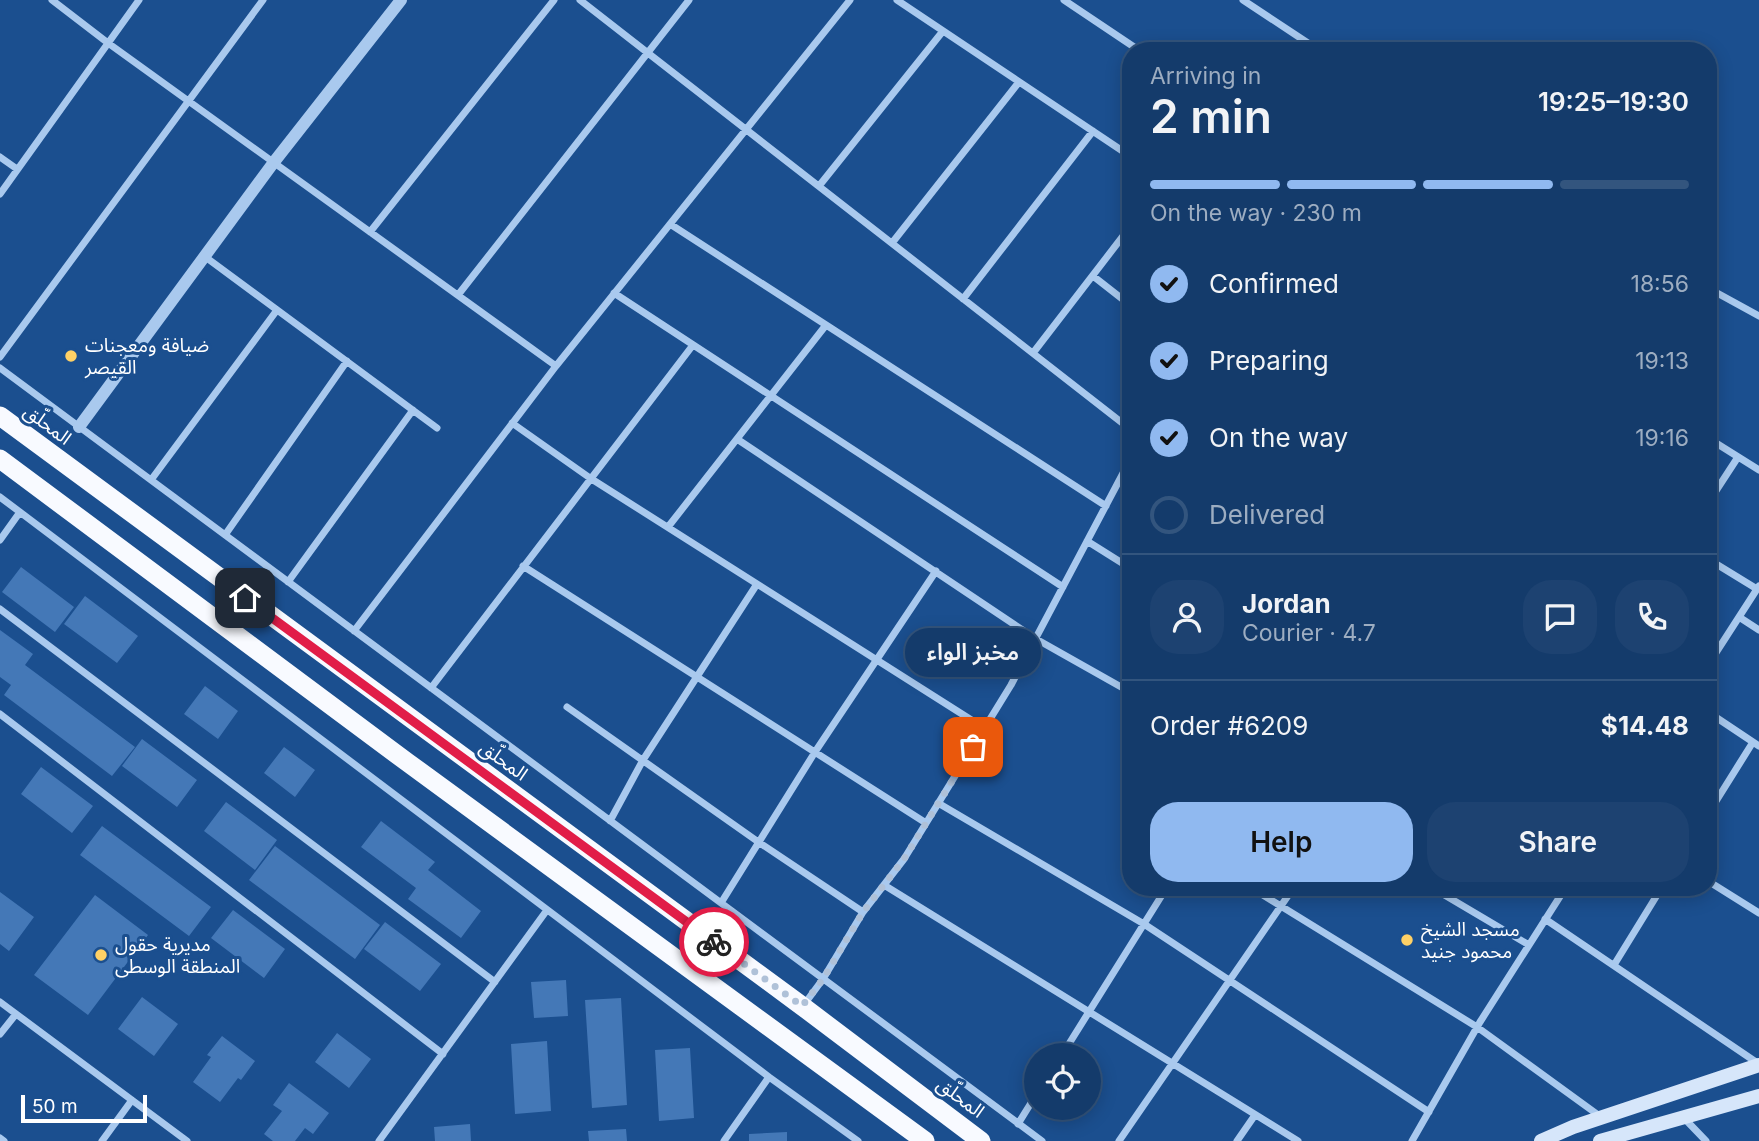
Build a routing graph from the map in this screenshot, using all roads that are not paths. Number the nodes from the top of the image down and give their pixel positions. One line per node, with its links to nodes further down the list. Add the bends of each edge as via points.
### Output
1 (52, 0): 16 (street)
2 (139, 0): 16 (street)
3 (263, 0): 19 (street)
4 (401, 0): 24 (street)
5 (554, 0): 29 (street)
6 (580, 0): 17 (street)
7 (689, 0): 17 (street)
8 (850, 0): 20 (street)
9 (897, 0): 12 (street)
10 (1063, 0): 14 (street)
11 (1243, 0): 15 (street)
12 (910, 3): 13 (street)
13 (943, 31): 18 (street); 26 (street)
14 (1126, 42)
15 (1306, 42)
16 (108, 43): 19 (street); 25 (street)
17 (647, 52): 20 (street); 36 (street)
18 (1019, 82): 21 (street); 31 (street)
19 (188, 101): 24 (street); 44 (street)
20 (746, 129): 26 (street); 28 (street)
21 (1093, 131): 22 (street); 37 (street)
22 (1122, 151)
23 (0, 157): 25 (street)
24 (274, 162): 29 (street); 32 (street)
25 (17, 169): 27 (street)
26 (819, 186): 31 (street)
27 (0, 194)
28 (670, 224): 34 (street); 41 (street)
29 (370, 232): 36 (street)
30 (1122, 238): 33 (street)
31 (892, 243): 37 (street)
32 (204, 256): 39 (street); 53 (street)
33 (1093, 276): 38 (street); 43 (street)
34 (614, 293): 42 (street); 46 (street)
35 (1717, 293): 40 (street)
36 (458, 295): 46 (street)
37 (963, 299): 43 (street)
38 (1122, 299)
39 (277, 310): 45 (street); 62 (street)
40 (1759, 316)
41 (826, 325): 48 (street); 65 (street)
42 (693, 345): 48 (street); 61 (street)
43 (1033, 353): 52 (street)
44 (0, 357)
45 (347, 362): 49 (street); 68 (street)
46 (556, 366): 51 (street)
47 (0, 368): 53 (street)
48 (771, 396): 55 (street); 77 (street)
49 (412, 410): 54 (street); 75 (street)
50 (0, 416): 122 (highway, المحلّق)
51 (512, 423): 61 (street); 82 (street)
52 (1122, 423)
53 (79, 427): 62 (street)
54 (437, 428)
55 (737, 439): 67 (street); 74 (street)
56 (1717, 444): 57 (street)
57 (1738, 457): 59 (street); 63 (street)
58 (0, 459): 145 (highway)
59 (1759, 470)
60 (1122, 475): 65 (street)
61 (590, 478): 67 (street); 73 (street)
62 (151, 480): 68 (street)
63 (1717, 489)
64 (0, 497): 66 (street)
65 (1106, 506): 70 (street)
66 (20, 512): 69 (street); 111 (street)
67 (668, 527): 76 (street)
68 (225, 535): 75 (street)
69 (0, 540)
70 (1087, 541): 71 (street); 77 (street)
71 (1122, 563)
72 (1717, 564): 78 (street)
73 (523, 566): 86 (street); 88 (street)
74 (936, 571): 83 (street); 85 (street)
75 (288, 582): 82 (street)
76 (757, 584): 85 (street); 86 (street)
77 (1063, 587): 83 (street)
78 (1758, 587): 80 (street)
79 (0, 609): 120 (street)
80 (1739, 617): 81 (street); 84 (street)
81 (1759, 630)
82 (354, 631): 88 (street)
83 (1036, 639): 87 (street); 92 (street)
84 (1718, 649)
85 (876, 660): 92 (street); 94 (street)
86 (698, 677): 94 (street); 95 (street)
87 (1122, 687)
88 (431, 688): 98 (street)
89 (567, 708): 95 (street)
90 (0, 714): 128 (street)
91 (1717, 718): 93 (street)
92 (984, 728): 97 (street)
93 (1756, 744): 96 (street)
94 (815, 752): 99 (street); 100 (street)
95 (643, 760): 98 (street); 100 (street)
96 (1717, 801)
97 (938, 803): 99 (street); 115 (street)
98 (610, 821): 109 (street)
99 (926, 823): 101 (street)
100 (757, 841): 109 (street); 112 (street)
101 (884, 885): 112 (street); 123 (street)
102 (1717, 887): 113 (street)
103 (1161, 896): 115 (street)
104 (1263, 896): 110 (street)
105 (1288, 896): 110 (street)
106 (1446, 896): 116 (street)
107 (1560, 896): 114 (street)
108 (1656, 896): 117 (street)
109 (721, 903): 118 (street)
110 (1281, 908): 119 (street); 125 (street)
111 (547, 910): 120 (street); 131 (street)
112 (863, 912): 118 (street)
113 (1759, 913)
114 (1545, 919): 116 (street); 117 (street)
115 (1144, 924): 119 (street); 123 (street)
116 (1529, 945): 125 (street)
117 (1614, 965): 130 (street)
118 (823, 979): 122 (street); 139 (street)
119 (1230, 981): 129 (street); 134 (street)
120 (495, 982): 128 (street)
121 (0, 1002): 124 (street)
122 (802, 1006): 146 (highway, المحلّق)
123 (1090, 1011): 127 (street); 129 (street)
124 (16, 1014): 126 (street); 132 (street)
125 (1477, 1027): 134 (street); 137 (street)
126 (0, 1034)
127 (1070, 1043)
128 (443, 1054): 142 (street)
129 (1172, 1064): 136 (street); 148 (street)
130 (1759, 1065): 137 (main road)
131 (769, 1077): 143 (street); 144 (street)
132 (132, 1100): 140 (street); 141 (street)
133 (1756, 1101): 138 (main road)
134 (1429, 1112): 151 (street)
135 (1024, 1114): 139 (street)
136 (1255, 1115): 149 (street); 150 (street)
137 (1602, 1117): 152 (main road)
138 (1683, 1117): 153 (main road); 154 (street)
139 (1018, 1124): 147 (street)
140 (102, 1141)
141 (187, 1141)
142 (379, 1141)
143 (724, 1141)
144 (858, 1141)
145 (925, 1141)
146 (981, 1141)
147 (1041, 1141)
148 (1119, 1141)
149 (1237, 1141)
150 (1298, 1141)
151 (1412, 1141)
152 (1541, 1141)
153 (1600, 1141)
154 (1706, 1141)

